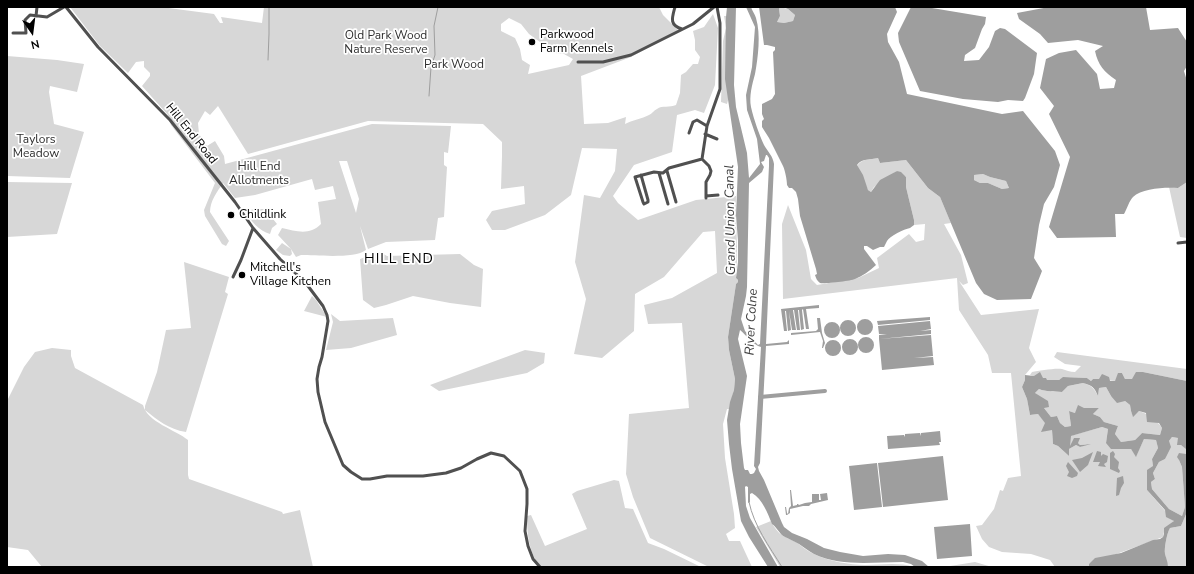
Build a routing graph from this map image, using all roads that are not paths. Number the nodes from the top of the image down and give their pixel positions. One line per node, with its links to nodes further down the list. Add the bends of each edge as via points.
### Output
1 (37, 7): 6 (street)
2 (65, 7): 6 (street, via 47,17); 21 (street, Hill End Road, via 98,47 170,120)
3 (675, 7): 7 (street, via 672,20)
4 (714, 7): 7 (street, via 693,24)
5 (717, 7): 10 (street, via 720,22 720,89)
6 (36, 16): 8 (street, via 30,16 26,20 26,33)
7 (682, 29): 9 (street, via 631,55 603,62)
8 (13, 34)
9 (578, 62)
10 (707, 126): 11 (street, via 697,120); 12 (street)
11 (689, 133)
12 (705, 134): 13 (street); 14 (street)
13 (717, 138)
14 (702, 159): 15 (street, via 669,168); 18 (street, via 711,171 706,182 706,197)
15 (667, 171): 16 (street); 19 (street)
16 (659, 173): 17 (street); 20 (street)
17 (639, 176): 17 (street, via 635,178 642,202 646,204 648,200)
18 (718, 195)
19 (676, 202)
20 (668, 204)
21 (253, 228): 24 (street); 25 (street, Hill End Road, via 280,259 305,282 327,315 317,379 318,392 325,422 343,465 362,479 370,480 386,476 446,473 490,454 504,456 520,471 527,488 525,531 528,546)
22 (1187, 242): 23 (street)
23 (1178, 243)
24 (233, 278)
25 (540, 567)

